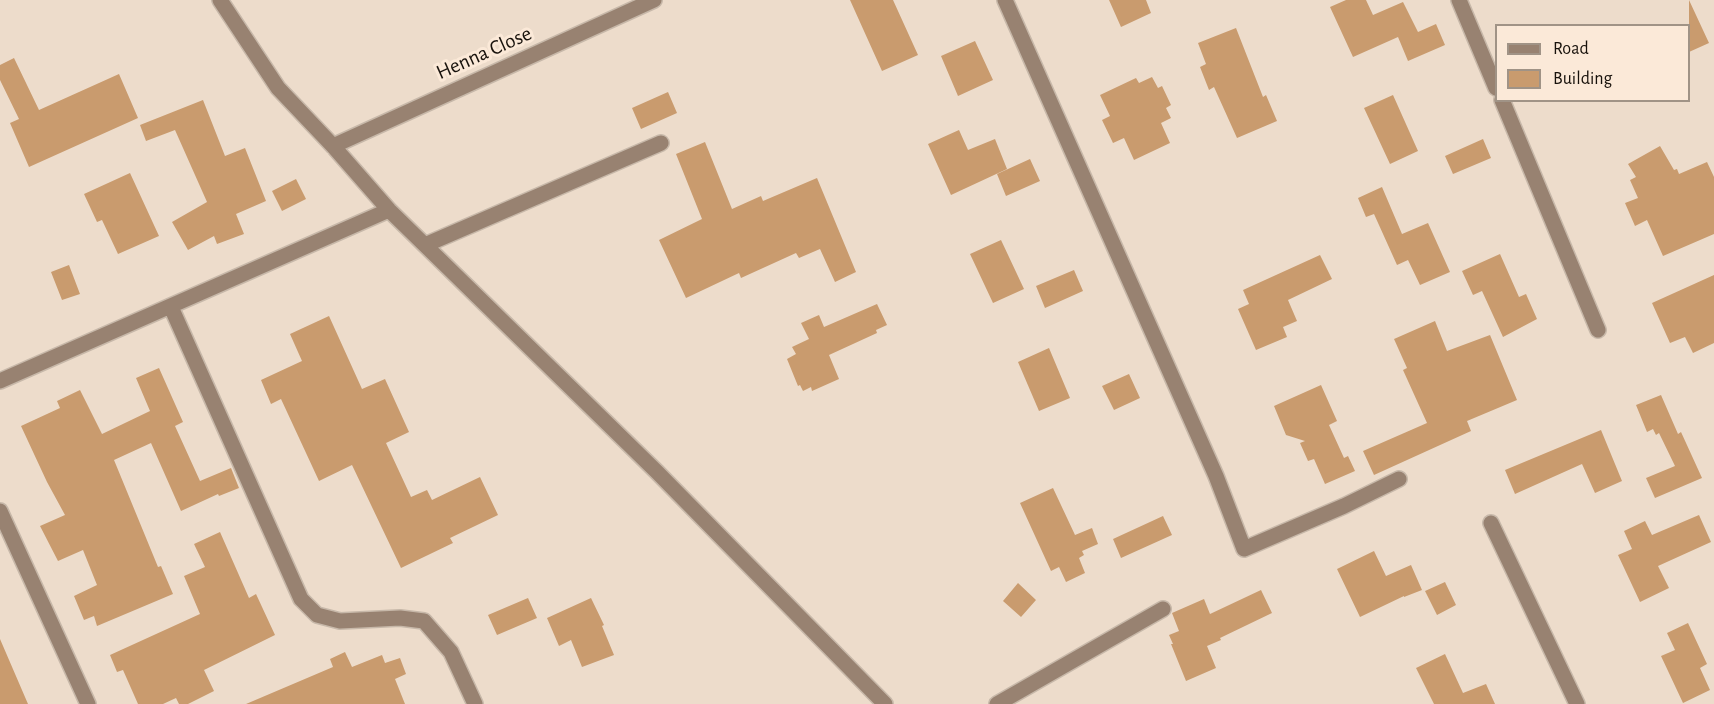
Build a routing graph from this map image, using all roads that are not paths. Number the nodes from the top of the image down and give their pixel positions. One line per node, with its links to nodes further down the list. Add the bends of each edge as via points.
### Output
1 (220, 0): 8 (street, via 278,88)
2 (654, 0): 8 (street, Henna Close)
3 (1005, 0): 14 (street, via 1216,476 1244,549)
4 (1459, 0): 5 (street)
5 (1495, 83)
6 (1503, 102): 12 (street)
7 (661, 143): 10 (street)
8 (333, 146): 9 (street)
9 (389, 210): 10 (street); 11 (street)
10 (425, 244): 20 (street)
11 (171, 307): 13 (street); 19 (street, via 301,599 317,615 340,621 424,621 451,652)
12 (1598, 330)
13 (0, 381)
14 (1399, 479)
15 (0, 511): 18 (street)
16 (1491, 523): 22 (street)
17 (1163, 609): 21 (street)
18 (88, 704)
19 (475, 704)
20 (885, 704)
21 (997, 704)
22 (1577, 704)

